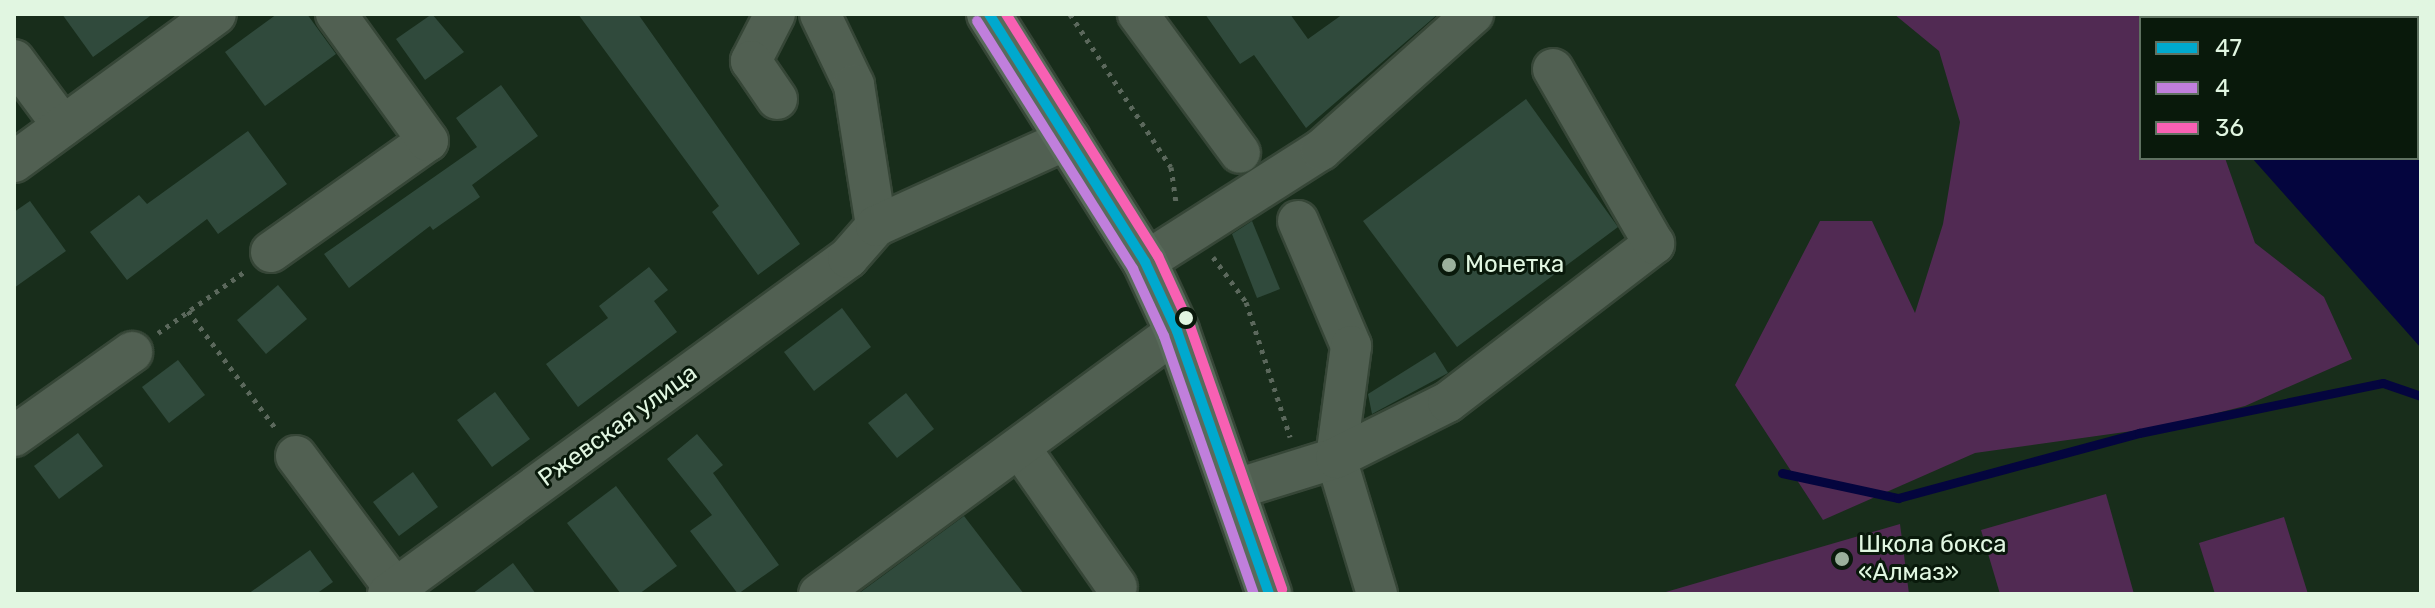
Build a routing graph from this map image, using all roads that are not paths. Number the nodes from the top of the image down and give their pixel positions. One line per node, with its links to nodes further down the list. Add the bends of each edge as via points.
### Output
1 (216, 14): 11 (street)
2 (336, 14): 17 (street, via 428,141)
3 (775, 14): 10 (street, via 751,61)
4 (820, 14): 16 (street, via 854,85)
5 (989, 14): 12 (main road)
6 (1138, 14): 13 (street)
7 (1473, 14): 18 (street, via 1321,150)
8 (14, 60): 11 (street)
9 (1553, 69): 24 (street, via 1654,244 1448,402)
10 (777, 99)
11 (63, 126): 14 (street)
12 (1070, 138): 16 (street); 18 (main road)
13 (1240, 153)
14 (14, 162)
15 (1298, 221): 24 (street, via 1351,346)
16 (876, 226): 27 (street, Ржевская улица, via 848,258)
17 (271, 252)
18 (1145, 262): 19 (main road)
19 (1177, 331): 22 (street); 25 (main road)
20 (132, 352): 21 (street)
21 (14, 436)
22 (1020, 448): 26 (street); 28 (street)
23 (296, 456): 27 (street)
24 (1321, 461): 25 (street); 30 (street)
25 (1236, 489): 29 (main road)
26 (1117, 587)
27 (392, 591)
28 (819, 594)
29 (1269, 594)
30 (1377, 594)

